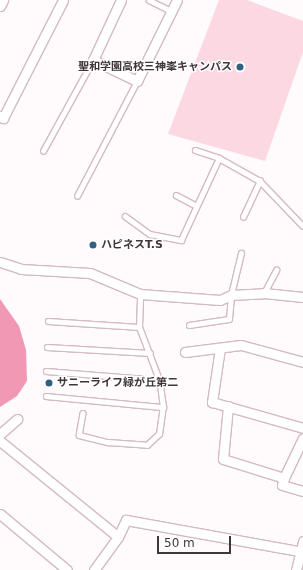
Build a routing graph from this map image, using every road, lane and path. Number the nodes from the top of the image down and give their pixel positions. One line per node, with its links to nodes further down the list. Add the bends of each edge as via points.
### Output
1 (3, 0): 6 (street)
2 (63, 0): 10 (street, via 3,118)
3 (121, 0): 8 (street)
4 (149, 0): 7 (lane)
5 (177, 0): 7 (street)
6 (0, 6)
7 (172, 11): 9 (street)
8 (93, 60): 9 (street); 11 (lane)
9 (137, 81): 16 (lane)
10 (0, 116)
11 (43, 150)
12 (195, 150): 13 (lane)
13 (219, 158): 14 (lane); 17 (lane)
14 (260, 182): 19 (lane); 20 (lane)
15 (176, 195): 17 (lane)
16 (77, 196)
17 (195, 206): 18 (lane, via 181,240 150,234)
18 (125, 216)
19 (242, 217)
20 (303, 226)
21 (241, 253): 26 (lane)
22 (0, 262): 25 (street, via 21,269 90,273)
23 (276, 270): 24 (lane)
24 (264, 292): 26 (street); 27 (street)
25 (140, 294): 26 (street, via 220,300); 30 (lane)
26 (231, 296): 29 (lane, via 229,319)
27 (303, 297)
28 (48, 321): 30 (lane)
29 (188, 325)
30 (139, 327): 34 (lane)
31 (47, 347): 34 (lane)
32 (220, 348): 33 (street); 35 (street, via 241,345); 39 (street, via 212,402)
33 (185, 352)
34 (150, 353): 37 (lane)
35 (303, 362)
36 (46, 371): 37 (lane)
37 (159, 380): 40 (lane)
38 (46, 396): 40 (lane)
39 (228, 406): 43 (street); 47 (street, via 223,459)
40 (163, 407): 41 (lane, via 159,434 147,445 108,442 79,435)
41 (83, 413)
42 (17, 419): 44 (street)
43 (303, 428)
44 (0, 434)
45 (303, 438): 47 (street)
46 (0, 441): 50 (street)
47 (284, 478): 48 (street, via 282,485)
48 (303, 491)
49 (0, 514): 53 (street)
50 (118, 537): 52 (street, via 126,520); 54 (street)
51 (303, 541): 52 (street)
52 (302, 552): 55 (street)
53 (67, 570)
54 (94, 570)
55 (296, 570)

